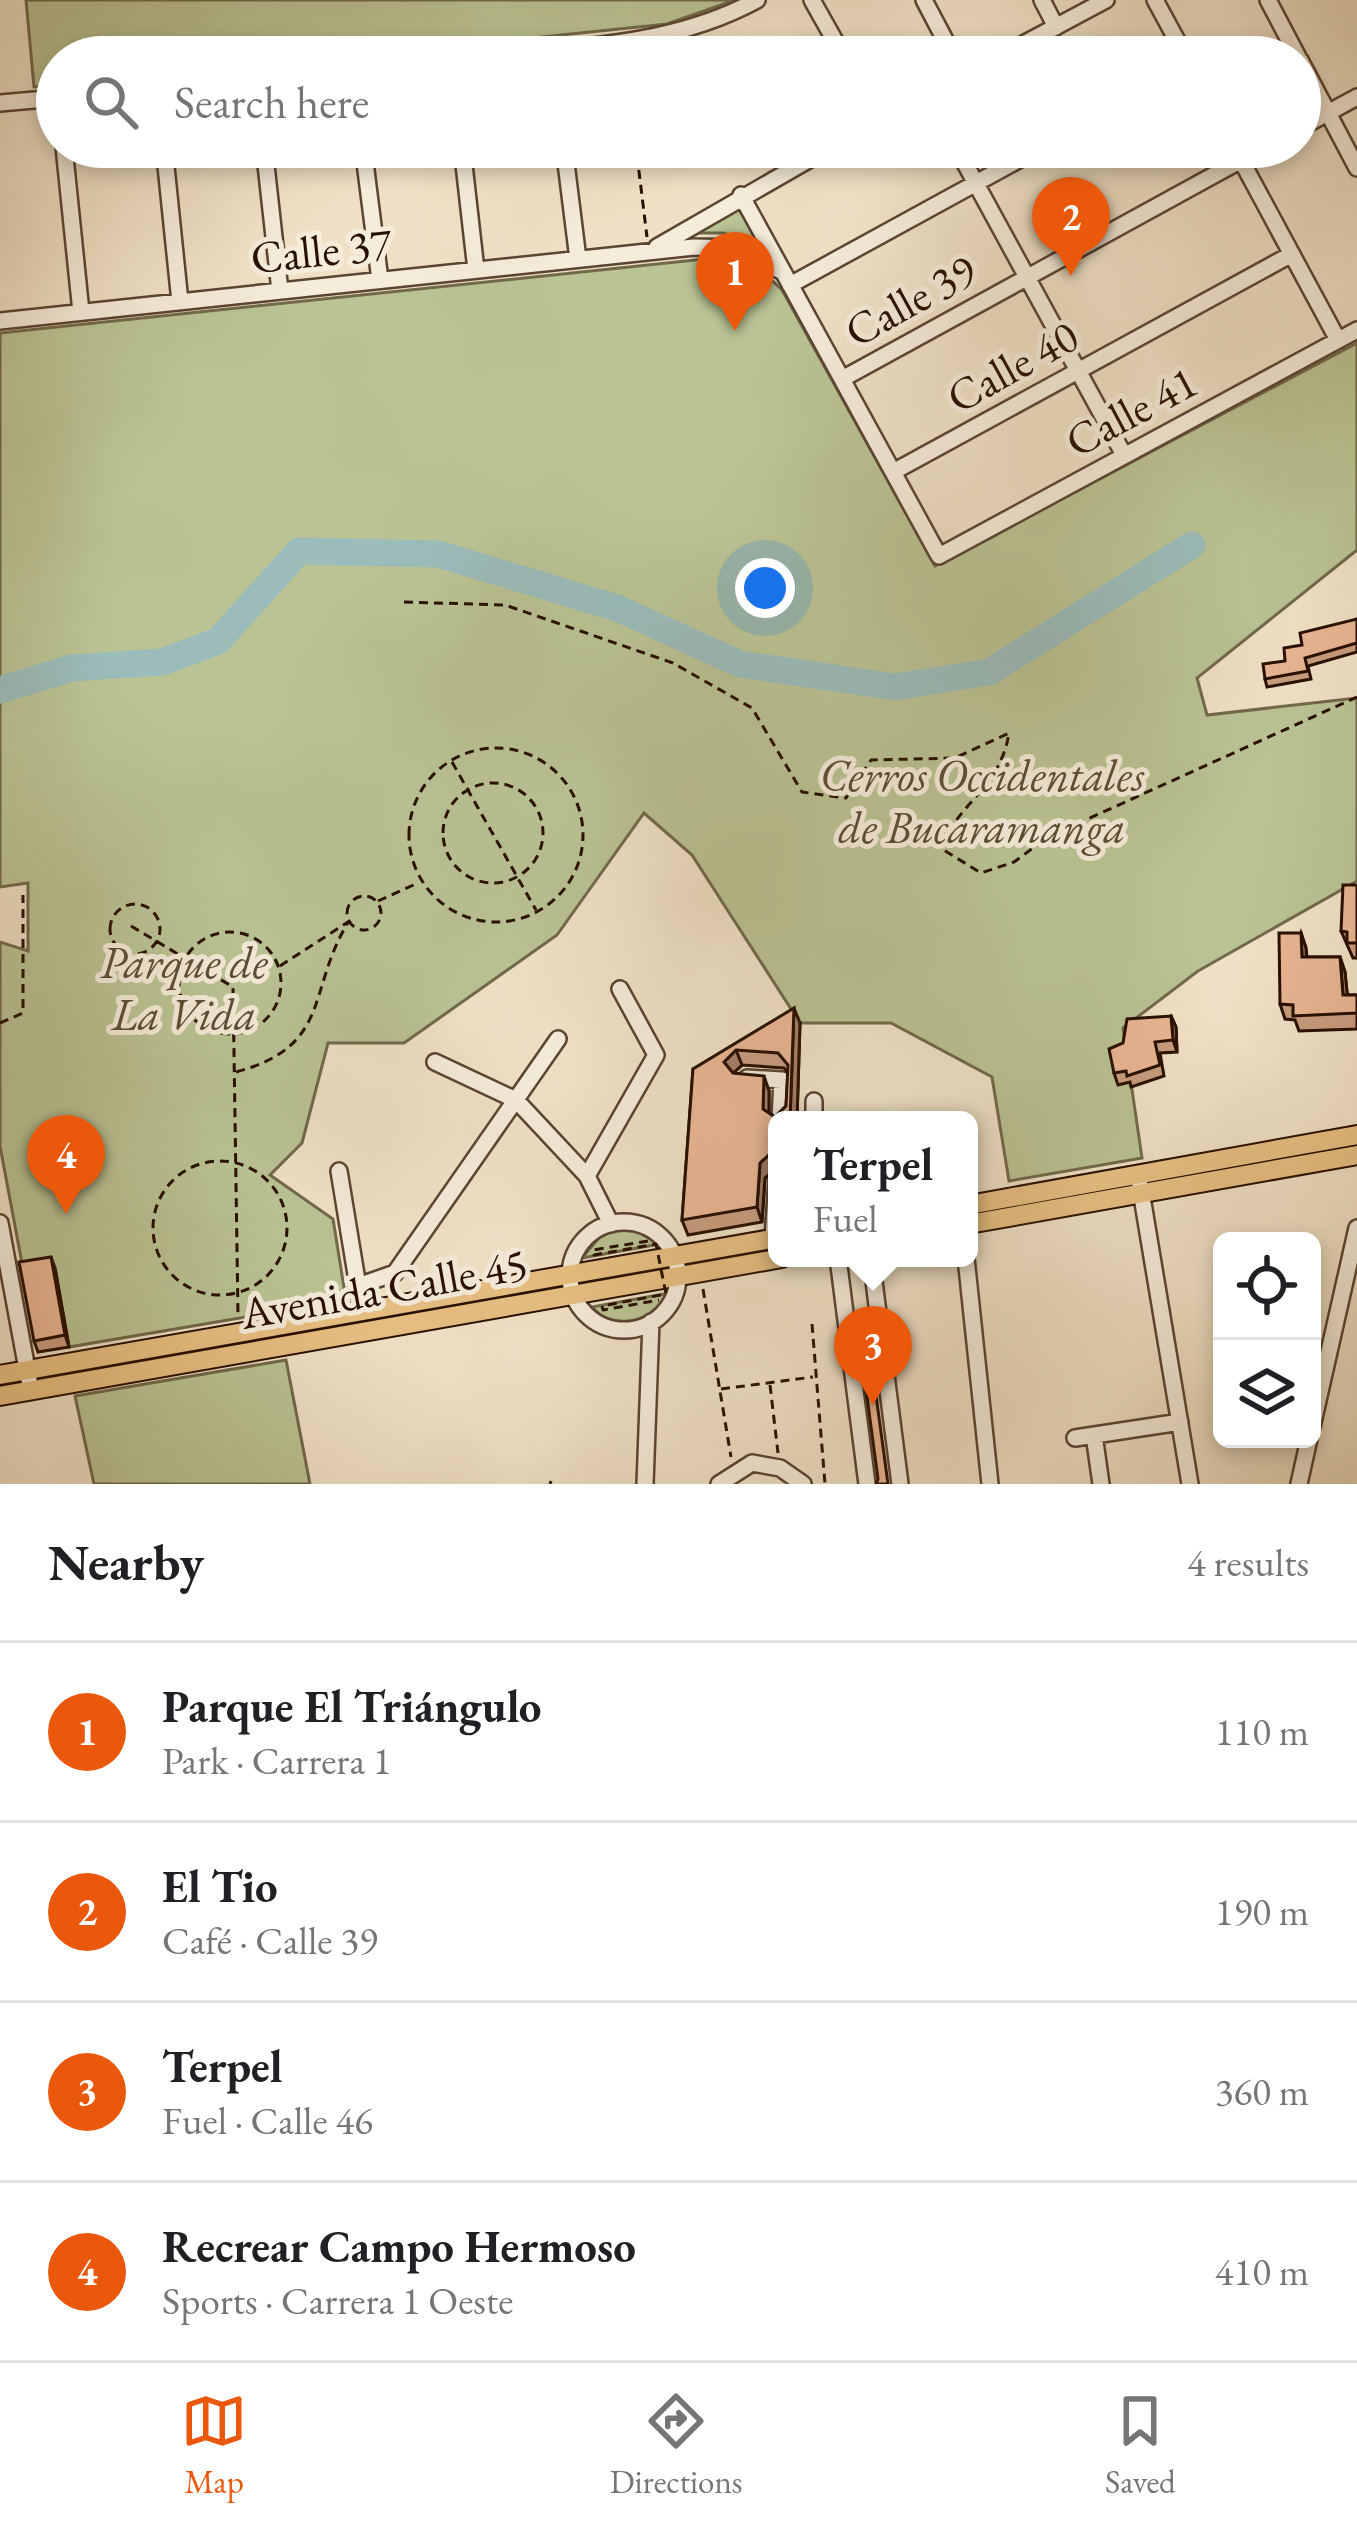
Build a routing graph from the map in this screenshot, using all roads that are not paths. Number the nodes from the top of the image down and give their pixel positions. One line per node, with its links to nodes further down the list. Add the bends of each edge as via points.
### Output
1 (757, 0): 9 (street, via 692,31)
2 (812, 0): 10 (street)
3 (924, 0): 11 (street)
4 (1042, 0): 8 (street)
5 (1106, 0): 8 (street)
6 (1155, 0): 13 (street)
7 (1268, 0): 14 (street)
8 (1056, 27): 12 (street)
9 (660, 36)
10 (832, 36)
11 (943, 36)
12 (1039, 36)
13 (1175, 36)
14 (1287, 36)
15 (1357, 97): 19 (street)
16 (36, 100): 18 (street)
17 (1321, 100): 19 (street)
18 (0, 104)
19 (1328, 113): 20 (street); 32 (street)
20 (1321, 117)
21 (66, 168): 44 (street)
22 (166, 168): 43 (street)
23 (266, 168): 42 (street)
24 (367, 168): 41 (street)
25 (464, 168): 38 (street)
26 (567, 168): 37 (street)
27 (792, 168): 34 (street, Calle 37)
28 (968, 168): 33 (street)
29 (1004, 168): 33 (street)
30 (1214, 168): 39 (street, Calle 39)
31 (1246, 168): 36 (street)
32 (1357, 168)
33 (976, 183): 39 (street); 40 (street)
34 (741, 195): 35 (street, Calle 37); 40 (street)
35 (649, 251): 37 (street, Calle 37); 40 (street, Calle 37, via 737,248)
36 (1292, 254): 47 (street); 48 (street, Calle 40)
37 (578, 259): 38 (street, Calle 37)
38 (476, 270): 41 (street, Calle 37)
39 (1027, 278): 48 (street); 49 (street, Calle 39)
40 (787, 279): 49 (street)
41 (380, 280): 42 (street, Calle 37)
42 (280, 291): 43 (street, Calle 37)
43 (180, 302): 44 (street, Calle 37)
44 (81, 312): 45 (street, Calle 37)
45 (0, 321)
46 (1357, 330): 47 (street, Calle 41)
47 (1338, 340): 50 (street, Calle 41)
48 (1078, 371): 50 (street); 51 (street, Calle 40)
49 (842, 379): 51 (street)
50 (1124, 455): 51 (street, Calle 41, via 939,556)
51 (893, 472)
52 (620, 989): 63 (street, via 656,1055)
53 (558, 1039): 56 (street)
54 (434, 1062): 56 (street)
55 (742, 1077): 58 (street, via 782,1080)
56 (516, 1100): 63 (street); 78 (street, via 395,1274)
57 (814, 1101): 59 (street)
58 (780, 1111)
59 (814, 1111)
60 (1357, 1135): 64 (main road)
61 (1357, 1155): 64 (main road)
62 (339, 1171): 78 (street)
63 (587, 1175): 68 (street)
64 (1140, 1184): 65 (main road); 66 (main road); 85 (street)
65 (978, 1204)
66 (978, 1222)
67 (0, 1223): 71 (street)
68 (611, 1223): 73 (street, via 649,1228); 77 (street, via 585,1238)
69 (1357, 1228): 83 (street)
70 (768, 1241): 73 (main road, Avenida Calle 45)
71 (3, 1258): 82 (street)
72 (768, 1261): 73 (main road, Avenida Calle 45, via 700,1273)
73 (676, 1266): 77 (main road, Avenida Calle 45); 80 (street, via 671,1301)
74 (839, 1267): 92 (street)
75 (872, 1267): 93 (street)
76 (966, 1267): 94 (street)
77 (572, 1285): 79 (main road, Avenida Calle 45); 80 (street, via 587,1316 612,1328); 82 (main road, Avenida Calle 45)
78 (358, 1286): 79 (street)
79 (362, 1311): 82 (main road, Avenida Calle 45)
80 (651, 1322): 89 (street)
81 (0, 1375): 82 (main road, Avenida Calle 45)
82 (29, 1380): 84 (main road, Avenida Calle 45)
83 (1321, 1387)
84 (0, 1396)
85 (1180, 1422): 86 (street); 96 (street)
86 (1094, 1436): 87 (street); 95 (street)
87 (1075, 1438)
88 (1308, 1448): 97 (street)
89 (645, 1484)
90 (719, 1484): 91 (street, via 752,1463 780,1468)
91 (803, 1484)
92 (867, 1484)
93 (900, 1484)
94 (990, 1484)
95 (1100, 1484)
96 (1190, 1484)
97 (1299, 1484)

